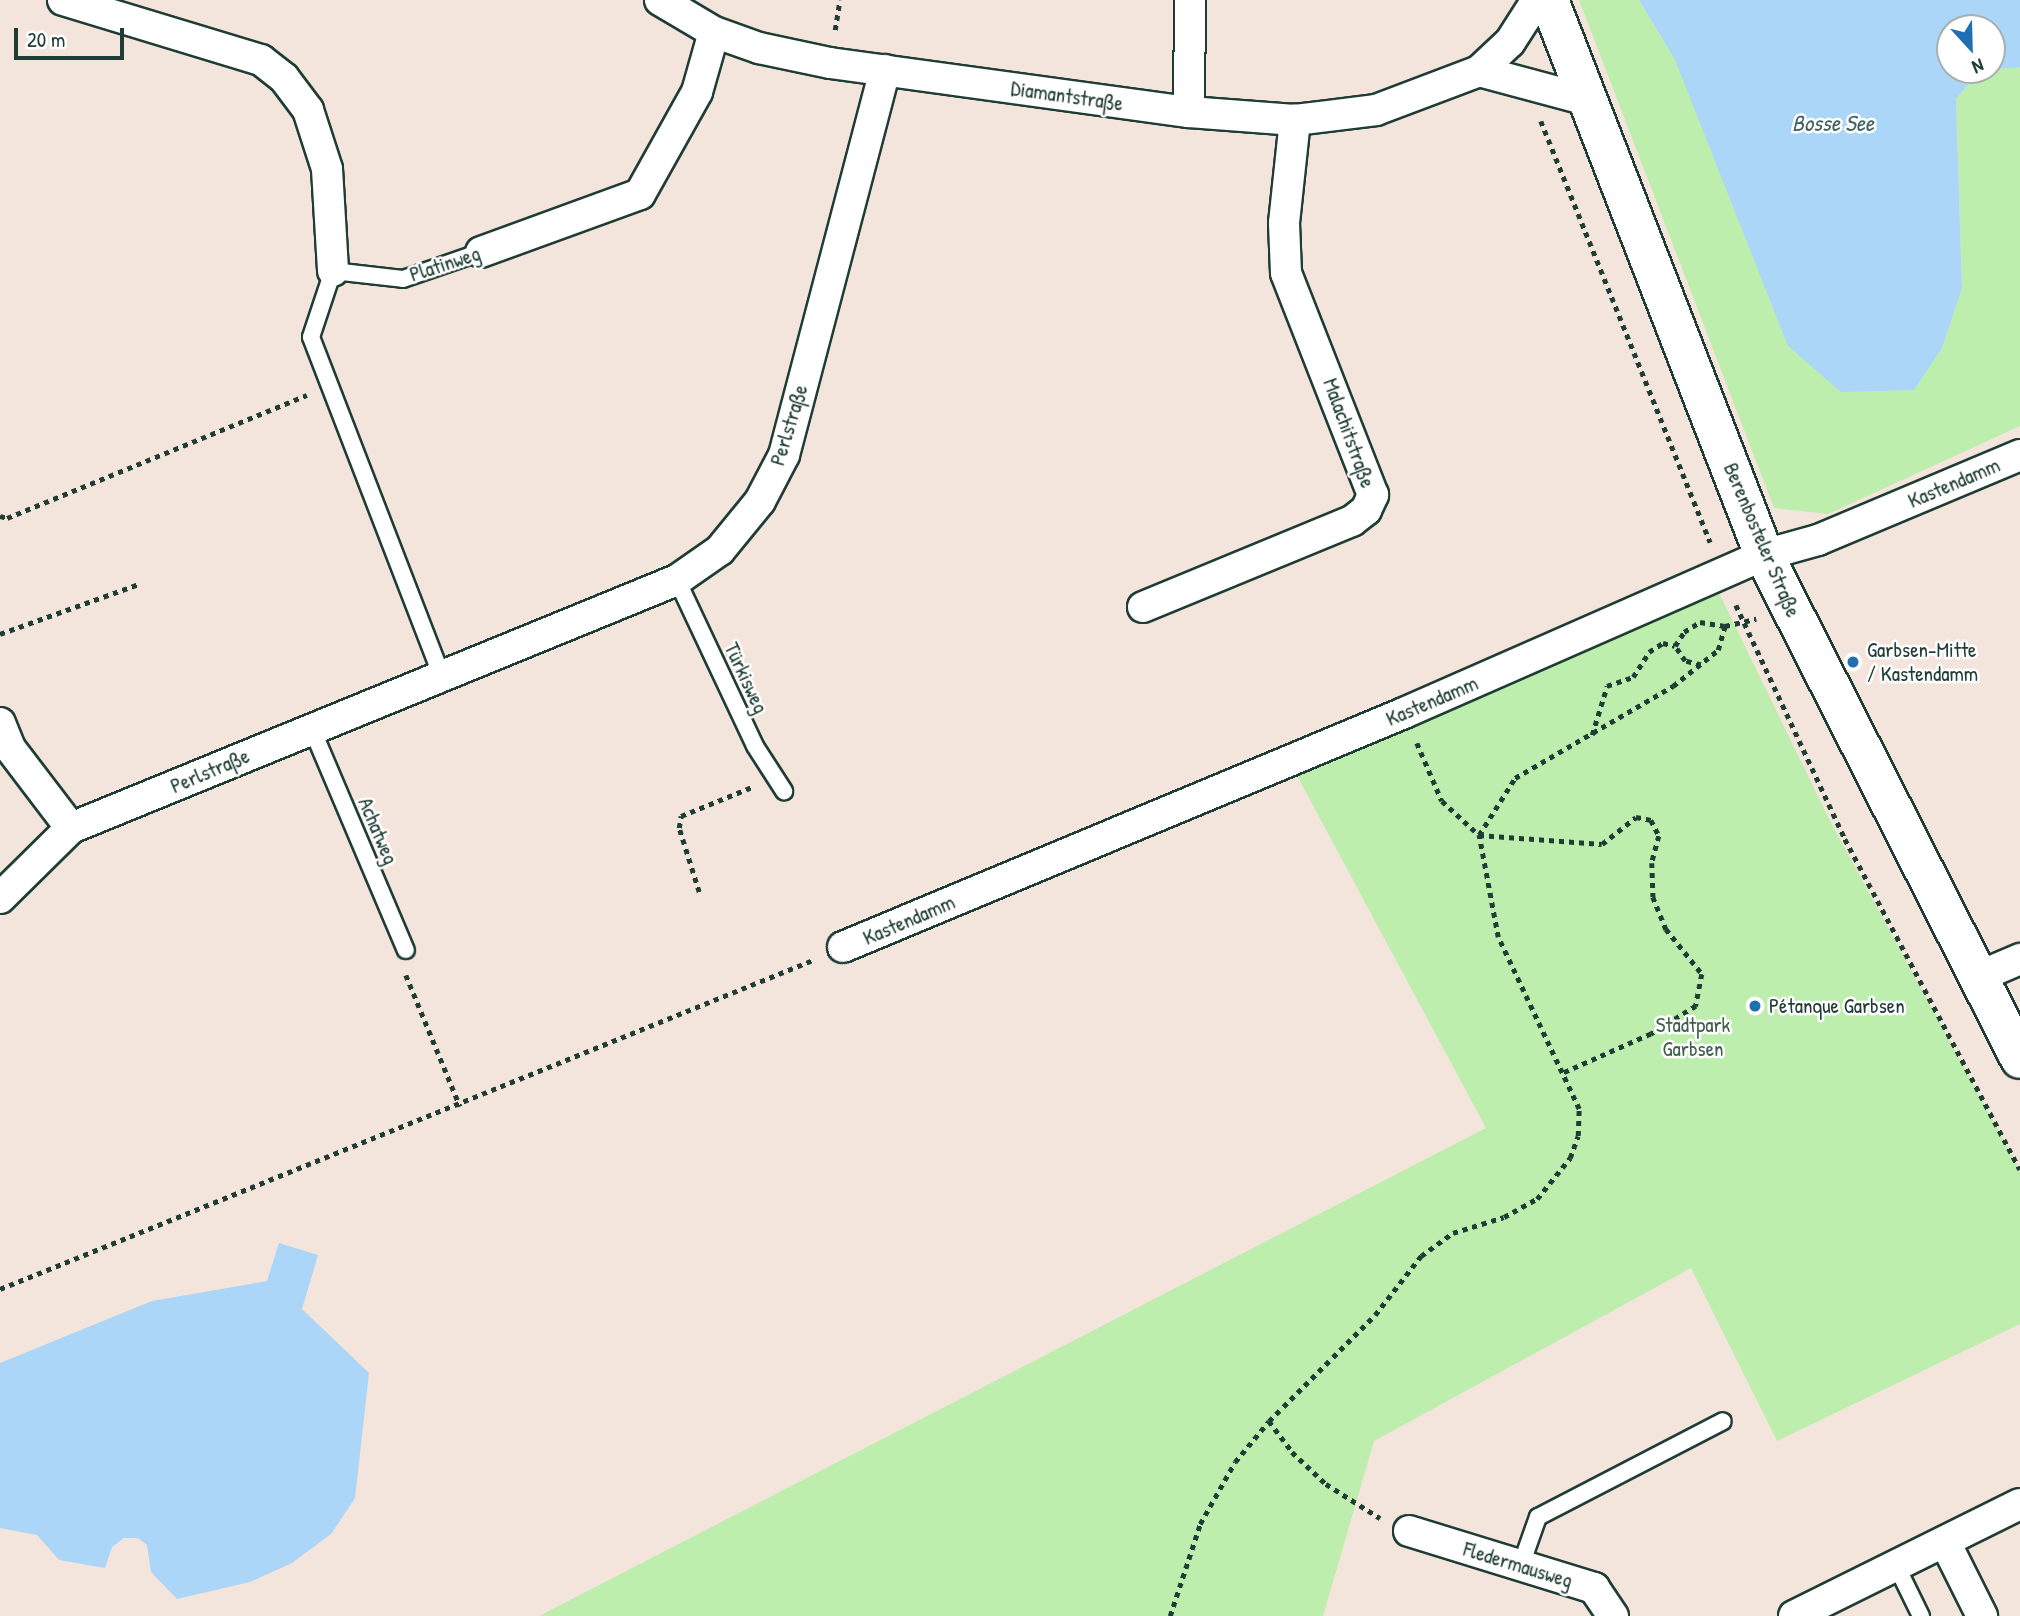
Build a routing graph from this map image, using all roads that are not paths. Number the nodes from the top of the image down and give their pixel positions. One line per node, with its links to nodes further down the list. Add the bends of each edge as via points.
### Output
1 (63, 0): 13 (street, via 261,60 284,78 308,110 327,169)
2 (660, 0): 6 (street, Diamantstraße)
3 (1190, 0): 10 (street)
4 (1537, 0): 8 (street, Diamantstraße, via 1510,42)
5 (1549, 0): 9 (street, Berenbosteler Straße)
6 (713, 32): 7 (street, Diamantstraße, via 759,48); 12 (street, Platinweg, via 697,92 640,194)
7 (885, 70): 10 (street, Diamantstraße); 16 (street, Perlstraße, via 784,455 760,501 720,550)
8 (1479, 71): 9 (street); 11 (street, Diamantstraße, via 1376,110)
9 (1587, 100): 15 (street, Berenbosteler Straße)
10 (1189, 112): 11 (street, Diamantstraße)
11 (1295, 120): 17 (street, Malachitstraße, via 1284,223 1286,273 1373,495 1366,510 1352,521)
12 (481, 252): 13 (lane, Platinweg, via 403,279)
13 (333, 271): 18 (lane, via 311,337)
14 (2020, 456): 15 (street, Kastendamm, via 1818,540)
15 (1764, 555): 24 (street, Kastendamm, via 1404,713); 27 (street, Berenbosteler Straße)
16 (677, 580): 18 (street, Perlstraße); 21 (lane, Türkisweg, via 755,746)
17 (1143, 607)
18 (441, 674): 20 (street, Perlstraße)
19 (0, 723): 22 (street, via 9,748)
20 (312, 729): 22 (street, Perlstraße); 25 (lane, Achatweg)
21 (779, 784)
22 (71, 828): 23 (street, Perlstraße)
23 (0, 898)
24 (843, 947)
25 (406, 950)
26 (2020, 959): 27 (street)
27 (1978, 977): 28 (street, Berenbosteler Straße)
28 (2020, 1059)
29 (1723, 1422): 33 (lane, via 1538,1517)
30 (2020, 1504): 32 (street)
31 (1409, 1531): 33 (street, Fledermausweg)
32 (1945, 1542): 34 (street); 38 (street)
33 (1521, 1565): 35 (street, Fledermausweg, via 1594,1588)
34 (1896, 1565): 36 (street); 37 (lane)
35 (1613, 1616)
36 (1794, 1616)
37 (1921, 1616)
38 (1982, 1616)

